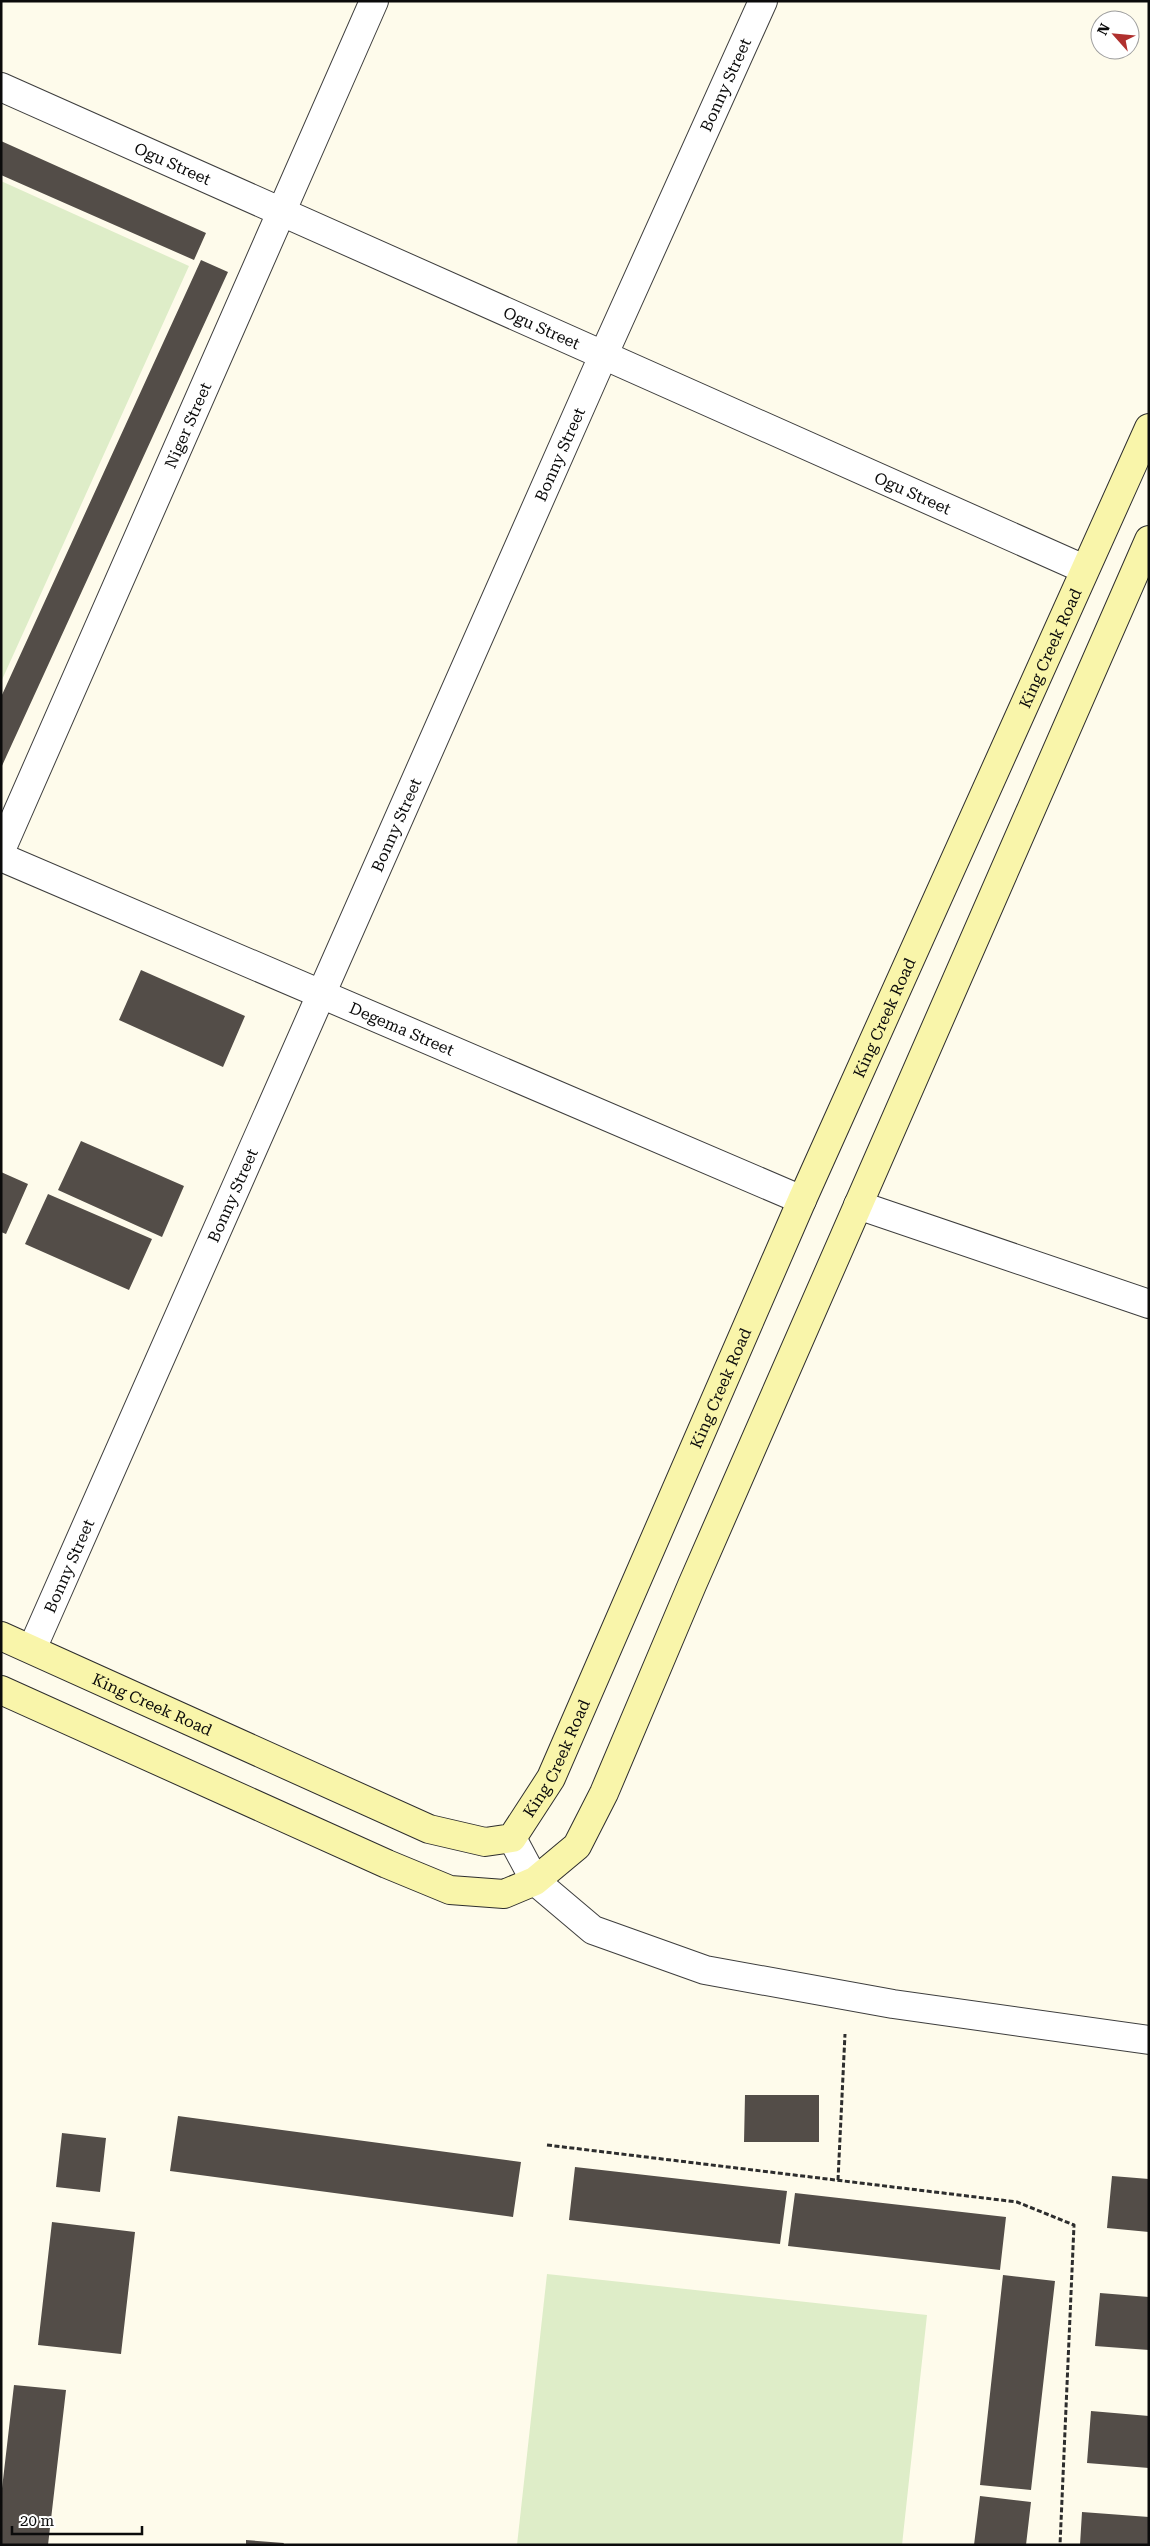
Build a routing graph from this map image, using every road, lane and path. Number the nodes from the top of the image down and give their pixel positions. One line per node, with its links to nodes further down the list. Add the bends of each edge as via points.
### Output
1 (374, 1): 4 (street, Niger Street)
2 (763, 1): 5 (street, Bonny Street)
3 (1, 86): 4 (street, Ogu Street)
4 (283, 212): 5 (street, Ogu Street); 9 (street, Niger Street)
5 (604, 356): 8 (street, Ogu Street); 11 (street, Bonny Street)
6 (1149, 428): 8 (street, King Creek Road)
7 (1148, 544): 13 (street)
8 (1084, 569): 12 (street, King Creek Road)
9 (1, 850)
10 (1, 857): 11 (street, Degema Street)
11 (323, 994): 12 (street, Degema Street); 16 (street, Bonny Street)
12 (802, 1200): 18 (street, King Creek Road, via 551,1778)
13 (858, 1204): 14 (street); 19 (street, via 604,1793 577,1846)
14 (1149, 1304)
15 (1, 1636): 16 (street, King Creek Road)
16 (32, 1649): 18 (street, King Creek Road, via 429,1829 484,1842)
17 (1, 1690): 19 (street, via 450,1890 504,1894)
18 (512, 1838): 19 (street)
19 (535, 1881): 20 (street, via 593,1930 705,1970)
20 (844, 1995): 21 (street); 23 (path)
21 (1149, 2040)
22 (547, 2145): 23 (path)
23 (838, 2180): 24 (path, via 1017,2202 1074,2225)
24 (1060, 2545)

